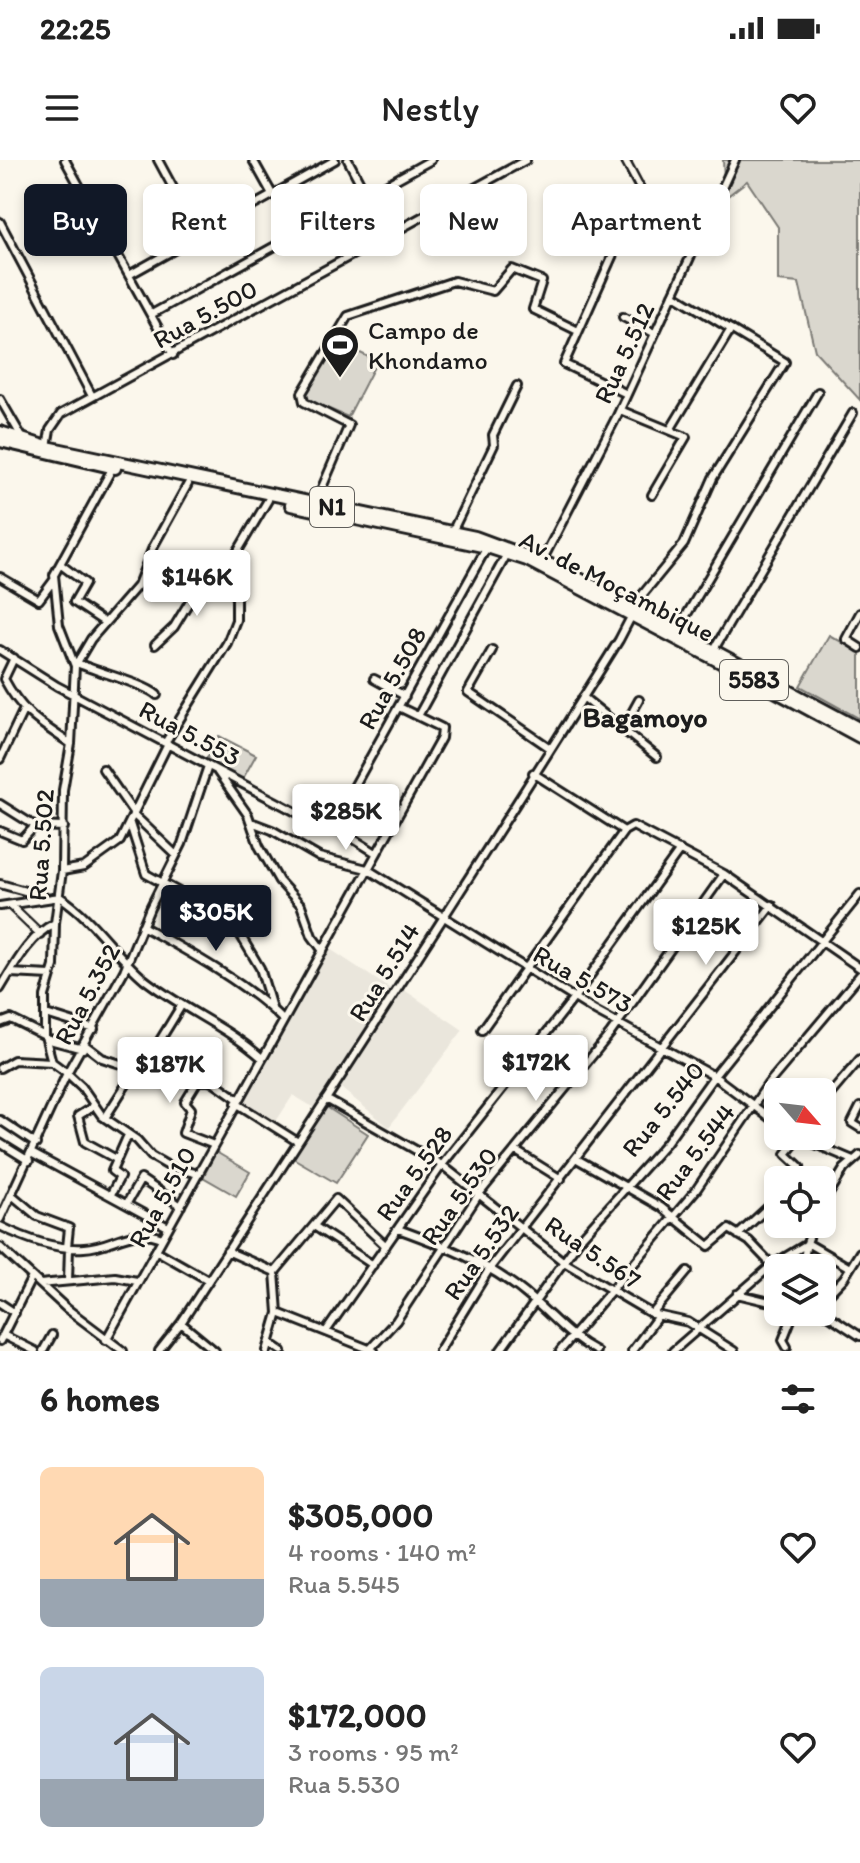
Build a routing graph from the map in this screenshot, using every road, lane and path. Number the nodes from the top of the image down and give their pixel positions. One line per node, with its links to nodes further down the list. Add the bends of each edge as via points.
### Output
1 (65, 160): 20 (street)
2 (158, 160): 10 (street)
3 (253, 160): 14 (street)
4 (335, 160): 11 (street)
5 (348, 160): 12 (street)
6 (431, 160): 13 (street)
7 (526, 160): 16 (street, Rua 5.500)
8 (625, 160): 25 (street, via 651,209 624,230)
9 (735, 160): 21 (street, Rua 5.512)
10 (171, 184)
11 (291, 184)
12 (360, 184)
13 (388, 184)
14 (271, 192)
15 (0, 222): 31 (street)
16 (404, 227)
17 (271, 248): 22 (street)
18 (161, 256): 20 (street)
19 (352, 256): 27 (street, Rua 5.500)
20 (129, 275): 22 (street)
21 (673, 294): 24 (street); 26 (street, Rua 5.512)
22 (152, 314): 27 (street)
23 (623, 317): 26 (street)
24 (731, 329): 35 (street); 54 (street, Rua 5.514, via 785,362 713,478 684,544)
25 (578, 331): 30 (street, via 564,367); 44 (street, via 533,309 542,281 512,269 493,291 454,281 348,316 302,393 304,402 349,425)
26 (654, 333): 30 (street, Rua 5.512)
27 (173, 355): 31 (street, Rua 5.500)
28 (517, 386): 45 (street)
29 (818, 392): 57 (street)
30 (627, 394): 33 (street, Rua 5.512)
31 (92, 396): 39 (street, Rua 5.500, via 54,421)
32 (0, 399): 38 (street)
33 (620, 410): 35 (street); 48 (street, Rua 5.512)
34 (853, 413): 62 (street)
35 (670, 430): 42 (street, via 686,437)
36 (0, 432): 38 (highway, N1)
37 (0, 441): 40 (highway, N1)
38 (24, 441): 39 (highway, N1)
39 (48, 447): 44 (highway, Av. de Moçambique / N1)
40 (108, 467): 41 (highway, Av. de Moçambique / N1); 49 (street, Rua 5.502)
41 (188, 484): 43 (highway, Av. de Moçambique / N1); 56 (street, via 138,585)
42 (652, 495)
43 (268, 500): 46 (highway, Av. de Moçambique / N1); 50 (street)
44 (315, 504): 45 (highway, Av. de Moçambique / N1)
45 (452, 532): 48 (highway, Av. de Moçambique / N1)
46 (487, 547): 47 (highway, Av. de Moçambique / N1); 68 (street, Rua 5.508)
47 (507, 554): 53 (highway, Av. de Moçambique / N1); 73 (street)
48 (543, 559): 53 (highway, Av. de Moçambique / N1)
49 (60, 564): 52 (street, Rua 5.502); 56 (street, via 85,583 74,602)
50 (229, 566): 58 (street, via 209,569 174,627); 77 (street, via 236,620)
51 (0, 577): 52 (street, via 39,600)
52 (54, 580): 64 (street, Rua 5.502, via 59,625)
53 (610, 596): 54 (highway, Av. de Moçambique / 5583)
54 (633, 611): 57 (highway, Av. de Moçambique / 5583); 69 (street, Rua 5.514); 76 (highway, Av. de Moçambique / 5583)
55 (860, 613): 59 (street, via 846,636)
56 (104, 622): 64 (street)
57 (677, 631): 62 (highway, Av. de Moçambique / 5583)
58 (155, 645)
59 (860, 648)
60 (0, 650): 63 (street, Rua 5.553)
61 (492, 650): 79 (street, via 468,692)
62 (713, 651): 75 (highway, Av. de Moçambique / 5583)
63 (14, 658): 66 (street, Rua 5.553); 72 (street, via 4,679)
64 (76, 664): 66 (street, Rua 5.502); 67 (street)
65 (374, 679): 68 (street)
66 (72, 694): 77 (street, Rua 5.553); 78 (street, Rua 5.502)
67 (157, 695)
68 (405, 696): 71 (street, Rua 5.508)
69 (583, 697): 74 (street); 79 (street, Rua 5.514)
70 (639, 700): 74 (street)
71 (399, 707): 73 (street); 92 (street, Rua 5.508)
72 (23, 711): 78 (street); 81 (street)
73 (418, 716): 96 (street, Rua 5.510, via 442,728 441,738)
74 (623, 729): 80 (street)
75 (860, 729)
76 (860, 737)
77 (167, 743): 82 (street, Rua 5.553); 87 (street)
78 (71, 744): 91 (street, Rua 5.502, via 63,790)
79 (550, 748): 85 (street, Rua 5.514)
80 (657, 757)
81 (0, 759)
82 (208, 766): 84 (street, Rua 5.553); 97 (street, Rua 5.352)
83 (103, 769): 87 (street)
84 (217, 771): 88 (street); 92 (street, Rua 5.553)
85 (533, 773): 94 (street); 109 (street, Rua 5.514)
86 (0, 804): 90 (street)
87 (133, 813): 89 (street); 97 (street)
88 (251, 822): 98 (street, Rua 5.573, via 319,857); 114 (street, via 262,852 301,905)
89 (130, 824): 99 (street, via 103,855); 102 (street, via 143,869)
90 (35, 826): 91 (street); 93 (street, via 22,840)
91 (64, 827): 99 (street, Rua 5.502)
92 (332, 828): 96 (street, Rua 5.553)
93 (0, 831)
94 (624, 831): 95 (street, via 633,826); 117 (street)
95 (680, 850): 100 (street); 122 (street, Rua 5.528)
96 (376, 853): 98 (street, Rua 5.510)
97 (176, 855): 102 (street, Rua 5.352)
98 (367, 869): 109 (street, Rua 5.573); 114 (street, Rua 5.510)
99 (62, 871): 105 (street, Rua 5.502)
100 (724, 874): 107 (street); 128 (street, Rua 5.530)
101 (0, 884): 104 (street)
102 (160, 886): 111 (street, Rua 5.352); 124 (street, via 232,921 260,968)
103 (860, 894): 113 (street, Rua 5.540)
104 (43, 897): 105 (street); 106 (street)
105 (60, 897): 110 (street, Rua 5.502); 115 (street, via 86,915)
106 (10, 905): 108 (street); 112 (street)
107 (772, 905): 113 (street); 132 (street, Rua 5.532)
108 (0, 906)
109 (440, 918): 117 (street, Rua 5.573); 144 (street, Rua 5.514)
110 (55, 923): 112 (street); 119 (street, Rua 5.502)
111 (142, 926): 115 (street, Rua 5.352); 124 (street)
112 (40, 934): 118 (street)
113 (821, 941): 116 (street); 141 (street, Rua 5.540)
114 (323, 951): 126 (street, Rua 5.510)
115 (128, 962): 123 (street); 129 (street, Rua 5.352)
116 (860, 968)
117 (526, 969): 122 (street, Rua 5.573); 130 (street)
118 (10, 973): 119 (street); 121 (street)
119 (51, 975): 125 (street, Rua 5.502)
120 (860, 975): 147 (street, Rua 5.544)
121 (0, 989)
122 (574, 998): 128 (street, Rua 5.573); 165 (street, Rua 5.528)
123 (181, 1006): 134 (street, via 225,1028); 139 (street)
124 (272, 1008): 126 (street)
125 (46, 1014): 129 (street); 131 (street, Rua 5.502)
126 (283, 1020): 134 (street, Rua 5.510)
127 (0, 1023): 131 (street, via 11,1019)
128 (617, 1023): 132 (street, Rua 5.573); 160 (street, Rua 5.530)
129 (94, 1029): 133 (street, Rua 5.352)
130 (482, 1030)
131 (46, 1038): 133 (street); 136 (street, Rua 5.502)
132 (660, 1046): 141 (street, Rua 5.573); 164 (street, Rua 5.532)
133 (84, 1047): 138 (street); 140 (street, Rua 5.352)
134 (262, 1058): 145 (street, Rua 5.510)
135 (860, 1059): 143 (street)
136 (52, 1062): 137 (street, via 14,1060); 140 (street)
137 (0, 1068)
138 (136, 1069): 139 (street); 150 (street)
139 (146, 1071): 142 (street)
140 (67, 1073): 146 (street); 156 (street)
141 (714, 1076): 147 (street, Rua 5.573); 170 (street, Rua 5.540, via 666,1143)
142 (199, 1079): 145 (street, via 219,1084); 157 (street, via 185,1102 191,1109 183,1133)
143 (836, 1087)
144 (326, 1099): 154 (street, Rua 5.514); 165 (street, Rua 5.567)
145 (237, 1101): 154 (street); 157 (street, Rua 5.510)
146 (94, 1106): 150 (street); 163 (street, via 78,1116 85,1142)
147 (754, 1107): 149 (street, Rua 5.573); 177 (street, Rua 5.544)
148 (860, 1107): 152 (street, via 852,1123)
149 (764, 1114)
150 (105, 1118): 153 (street)
151 (0, 1120): 156 (street)
152 (860, 1128)
153 (128, 1135): 163 (street); 167 (street, via 164,1165)
154 (298, 1142): 193 (street, Rua 5.514)
155 (0, 1143): 162 (street)
156 (36, 1144): 162 (street)
157 (214, 1145): 167 (street, Rua 5.510)
158 (789, 1150): 166 (street, via 786,1154)
159 (836, 1150): 161 (street)
160 (516, 1151): 168 (street); 172 (street, Rua 5.530)
161 (858, 1157): 169 (street)
162 (31, 1158): 171 (street); 173 (street)
163 (116, 1159): 171 (street, via 112,1171 120,1177)
164 (577, 1159): 168 (street, Rua 5.532); 170 (street)
165 (442, 1165): 172 (street, Rua 5.567); 183 (street, Rua 5.528)
166 (799, 1166)
167 (199, 1174): 175 (street, Rua 5.510)
168 (561, 1179): 182 (street, Rua 5.532)
169 (836, 1182)
170 (625, 1185): 177 (street); 198 (street, Rua 5.540)
171 (111, 1194): 174 (street)
172 (479, 1194): 182 (street, Rua 5.567); 190 (street, Rua 5.530)
173 (12, 1195): 178 (street); 191 (street, via 37,1216 69,1228)
174 (127, 1203): 175 (street, via 141,1179); 181 (street)
175 (181, 1206): 181 (street, Rua 5.510)
176 (764, 1211): 184 (street)
177 (672, 1217): 184 (street, via 711,1247 728,1230); 211 (street, Rua 5.544)
178 (0, 1219)
179 (0, 1226): 191 (street)
180 (314, 1226): 188 (street, via 336,1199); 199 (street); 203 (street)
181 (168, 1227): 185 (street, Rua 5.510)
182 (521, 1227): 198 (street, Rua 5.567); 200 (street, Rua 5.532)
183 (398, 1229): 188 (street, Rua 5.528); 190 (street)
184 (738, 1235): 197 (street)
185 (162, 1238): 191 (street, via 135,1233 90,1248); 192 (street, Rua 5.510)
186 (809, 1238): 187 (street)
187 (807, 1244): 195 (street); 196 (street); 201 (street)
188 (386, 1246): 199 (street, Rua 5.528)
189 (0, 1247): 205 (street)
190 (447, 1247): 200 (street); 231 (street, Rua 5.530, via 396,1321)
191 (68, 1248): 207 (street)
192 (157, 1251): 206 (street); 208 (street, Rua 5.510)
193 (227, 1251): 203 (street); 206 (street, Rua 5.514)
194 (860, 1252): 201 (street)
195 (790, 1254)
196 (805, 1254)
197 (764, 1258)
198 (562, 1261): 211 (street, Rua 5.567); 213 (street, Rua 5.540)
199 (373, 1265): 223 (street, Rua 5.528)
200 (490, 1268): 213 (street); 240 (street, Rua 5.532)
201 (850, 1268): 210 (street)
202 (688, 1271): 218 (street)
203 (275, 1272): 217 (street)
204 (764, 1272): 212 (street)
205 (32, 1277): 209 (street); 216 (street)
206 (208, 1280): 220 (street, Rua 5.514)
207 (68, 1281): 208 (street); 209 (street)
208 (137, 1281): 228 (street, Rua 5.510)
209 (40, 1284): 228 (street)
210 (836, 1284)
211 (611, 1290): 218 (street, Rua 5.567); 227 (street, Rua 5.544)
212 (737, 1294): 214 (street); 222 (street)
213 (534, 1300): 227 (street); 241 (street, Rua 5.540)
214 (764, 1301)
215 (0, 1303): 216 (street)
216 (15, 1313): 226 (street)
217 (278, 1313): 223 (street); 229 (street)
218 (655, 1315): 222 (street, Rua 5.567); 244 (street)
219 (836, 1319): 224 (street)
220 (181, 1323): 236 (street, Rua 5.514); 237 (street)
221 (788, 1326): 232 (street, via 783,1340)
222 (700, 1328): 245 (street); 246 (street, Rua 5.567)
223 (327, 1330): 231 (street)
224 (858, 1331)
225 (52, 1335): 234 (street)
226 (1, 1337): 233 (street)
227 (572, 1338): 242 (street, Rua 5.544); 243 (street)
228 (107, 1341): 230 (street, Rua 5.510); 235 (street)
229 (270, 1343): 238 (street); 239 (street)
230 (102, 1350)
231 (369, 1350)
232 (788, 1350)
233 (35, 1351)
234 (43, 1351)
235 (123, 1351)
236 (159, 1351)
237 (215, 1351)
238 (267, 1351)
239 (282, 1351)
240 (439, 1351)
241 (500, 1351)
242 (560, 1351)
243 (596, 1351)
244 (632, 1351)
245 (673, 1351)
246 (734, 1351)

